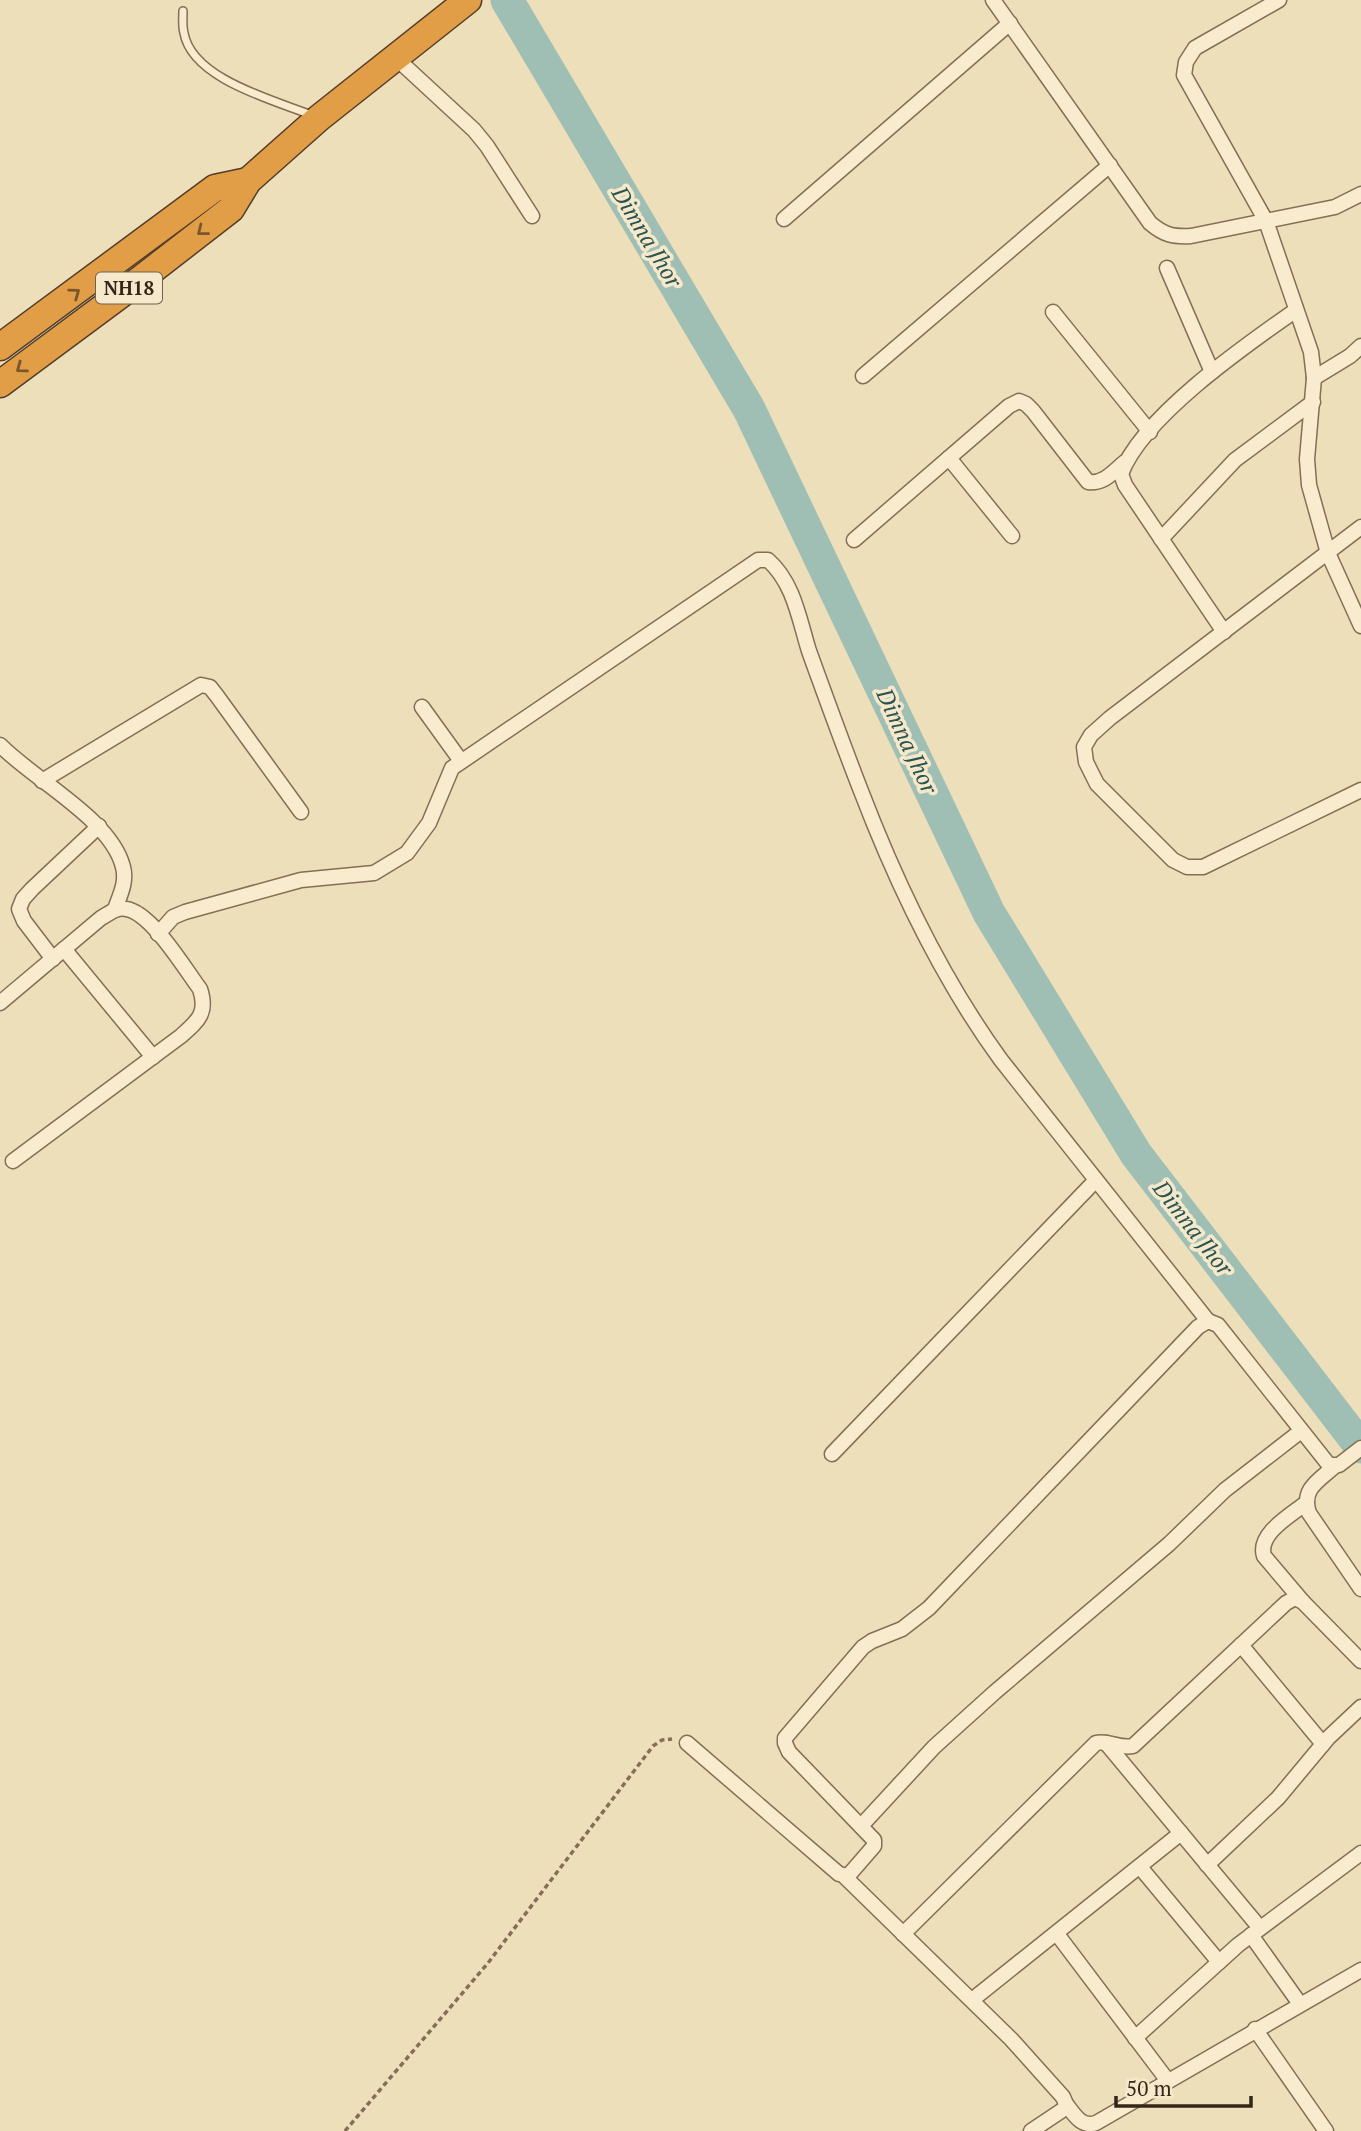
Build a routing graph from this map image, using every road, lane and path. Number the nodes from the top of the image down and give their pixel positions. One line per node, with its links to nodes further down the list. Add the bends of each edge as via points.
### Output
1 (468, 0): 6 (highway, NH18)
2 (993, 0): 5 (street)
3 (1279, 0): 13 (street, via 1195,48 1184,75)
4 (183, 12): 7 (lane, via 184,35 204,66 223,79)
5 (1010, 23): 8 (street); 12 (street)
6 (396, 58): 7 (highway, NH18); 11 (street, via 480,138)
7 (318, 118): 9 (highway, NH18)
8 (1110, 165): 13 (street, via 1162,234 1191,236); 20 (street)
9 (248, 181): 18 (highway, NH18, one-way to 9, via 215,188); 22 (highway, NH18, one-way to 22, via 231,209)
10 (1361, 194): 13 (street, via 1335,207)
11 (531, 216)
12 (784, 219)
13 (1266, 221): 15 (street)
14 (1167, 268): 19 (street)
15 (1296, 310): 19 (street); 21 (street, via 1311,352)
16 (1053, 312): 24 (street)
17 (1361, 346): 21 (street)
18 (0, 347)
19 (1212, 372): 24 (street)
20 (863, 376)
21 (1314, 378): 23 (street)
22 (0, 384)
23 (1313, 402): 29 (street, via 1236,460); 31 (street, via 1309,485)
24 (1150, 432): 26 (street)
25 (949, 458): 26 (street, via 1019,401 1033,411 1088,482 1107,478); 28 (street); 30 (street)
26 (1126, 461): 29 (street, via 1121,474 1125,485)
27 (1361, 527): 31 (street)
28 (1012, 536)
29 (1161, 538): 33 (street)
30 (854, 540)
31 (1328, 553): 32 (street); 33 (street)
32 (1361, 626)
33 (1224, 632): 38 (street, via 1091,734 1084,747 1097,784 1173,860 1187,867 1203,867)
34 (422, 707): 36 (street)
35 (0, 745): 37 (street)
36 (461, 761): 42 (street, via 452,768 429,822 407,853 374,873 301,880 185,912 173,917); 47 (street, via 758,560 768,560 795,604 862,793 909,903 980,1031)
37 (42, 781): 39 (street, via 201,685 210,687); 40 (street)
38 (1361, 790)
39 (301, 812)
40 (99, 826): 41 (street, via 123,866 124,883); 43 (street, via 32,889 19,909 24,921)
41 (115, 909): 42 (street, via 140,915); 43 (street)
42 (159, 934): 45 (street, via 201,989 204,1001 195,1024)
43 (58, 954): 44 (street); 45 (street)
44 (0, 1003)
45 (153, 1057): 46 (street)
46 (13, 1161)
47 (1096, 1180): 48 (street); 51 (street)
48 (1208, 1321): 49 (street, via 1218,1325); 62 (street, via 929,1608 902,1629 863,1647 790,1732 785,1744 789,1752)
49 (1301, 1431): 52 (street, via 1329,1465); 62 (street, via 1225,1489 1161,1551 995,1692 934,1747)
50 (1357, 1451): 52 (street)
51 (832, 1454)
52 (1335, 1466): 53 (street, via 1312,1487)
53 (1306, 1503): 54 (street); 55 (street, via 1266,1536 1261,1548)
54 (1361, 1589)
55 (1303, 1602): 56 (street, via 1295,1598 1286,1603); 57 (street)
56 (1241, 1646): 59 (street, via 1133,1746 1123,1748); 61 (street)
57 (1361, 1661)
58 (1361, 1707): 61 (street)
59 (1104, 1741): 63 (street); 69 (street, via 1086,1752)
60 (687, 1743): 67 (street); 79 (path, via 672,1739 653,1746 488,1963)
61 (1323, 1744): 65 (street, via 1278,1798)
62 (861, 1826): 67 (street, via 875,1844)
63 (1181, 1833): 65 (street); 66 (street)
64 (1361, 1853): 68 (street)
65 (1207, 1865): 68 (street)
66 (1140, 1867): 70 (street); 71 (street)
67 (845, 1877): 69 (street)
68 (1255, 1931): 71 (street); 74 (street)
69 (903, 1934): 73 (street)
70 (1057, 1934): 73 (street); 76 (street)
71 (1219, 1962): 76 (street)
72 (1361, 1970): 74 (street)
73 (972, 2000): 78 (street, via 1026,2054)
74 (1300, 2004): 75 (street)
75 (1255, 2029): 77 (street); 81 (street)
76 (1135, 2038): 77 (street)
77 (1168, 2081): 78 (street, via 1089,2125)
78 (1066, 2104): 80 (street)
79 (345, 2131)
80 (1031, 2131)
81 (1326, 2131)

